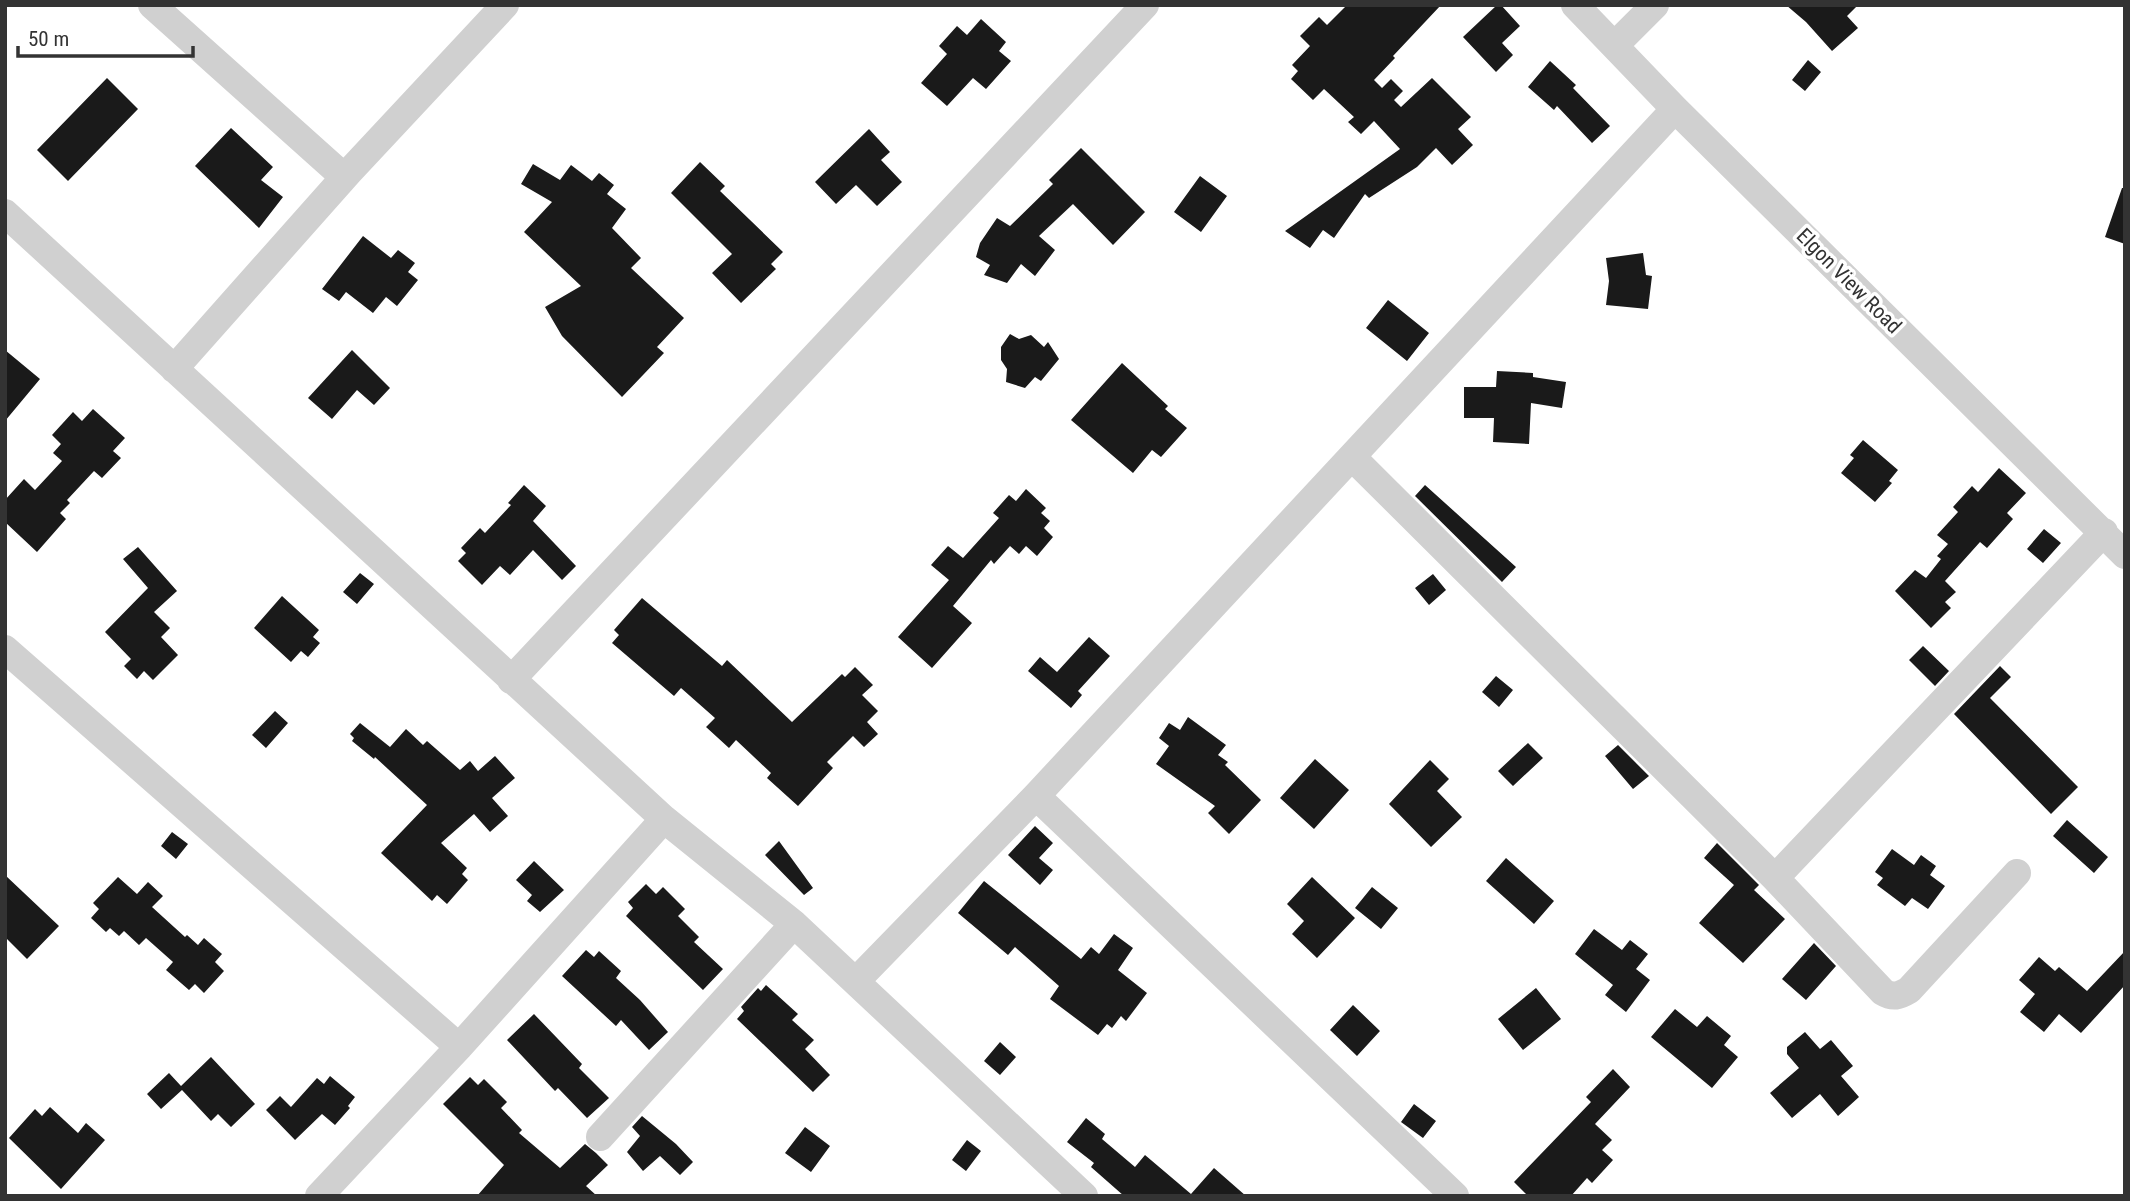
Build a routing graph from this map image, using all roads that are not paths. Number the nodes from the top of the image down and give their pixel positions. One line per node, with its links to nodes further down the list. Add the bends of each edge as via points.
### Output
1 (152, 5): 8 (street)
2 (505, 5): 8 (street)
3 (1145, 5): 15 (street)
4 (1575, 5): 6 (street, Elgon View Road)
5 (1655, 5): 6 (street)
6 (1615, 45): 7 (street, Elgon View Road)
7 (1675, 109): 11 (street); 12 (street, Elgon View Road)
8 (344, 177): 10 (street)
9 (5, 213): 10 (street)
10 (174, 369): 15 (street)
11 (1352, 457): 16 (street); 19 (street)
12 (2104, 532): 13 (street, Elgon View Road); 19 (street)
13 (2125, 555)
14 (5, 649): 22 (street)
15 (511, 680): 17 (street)
16 (1036, 796): 21 (street); 26 (street)
17 (664, 819): 20 (street); 22 (street)
18 (2017, 873): 19 (street, via 1899,996 1883,992)
19 (1775, 878)
20 (794, 924): 21 (street); 23 (street)
21 (856, 981): 25 (street)
22 (459, 1047): 24 (street)
23 (600, 1136)
24 (319, 1196)
25 (1084, 1196)
26 (1455, 1196)

